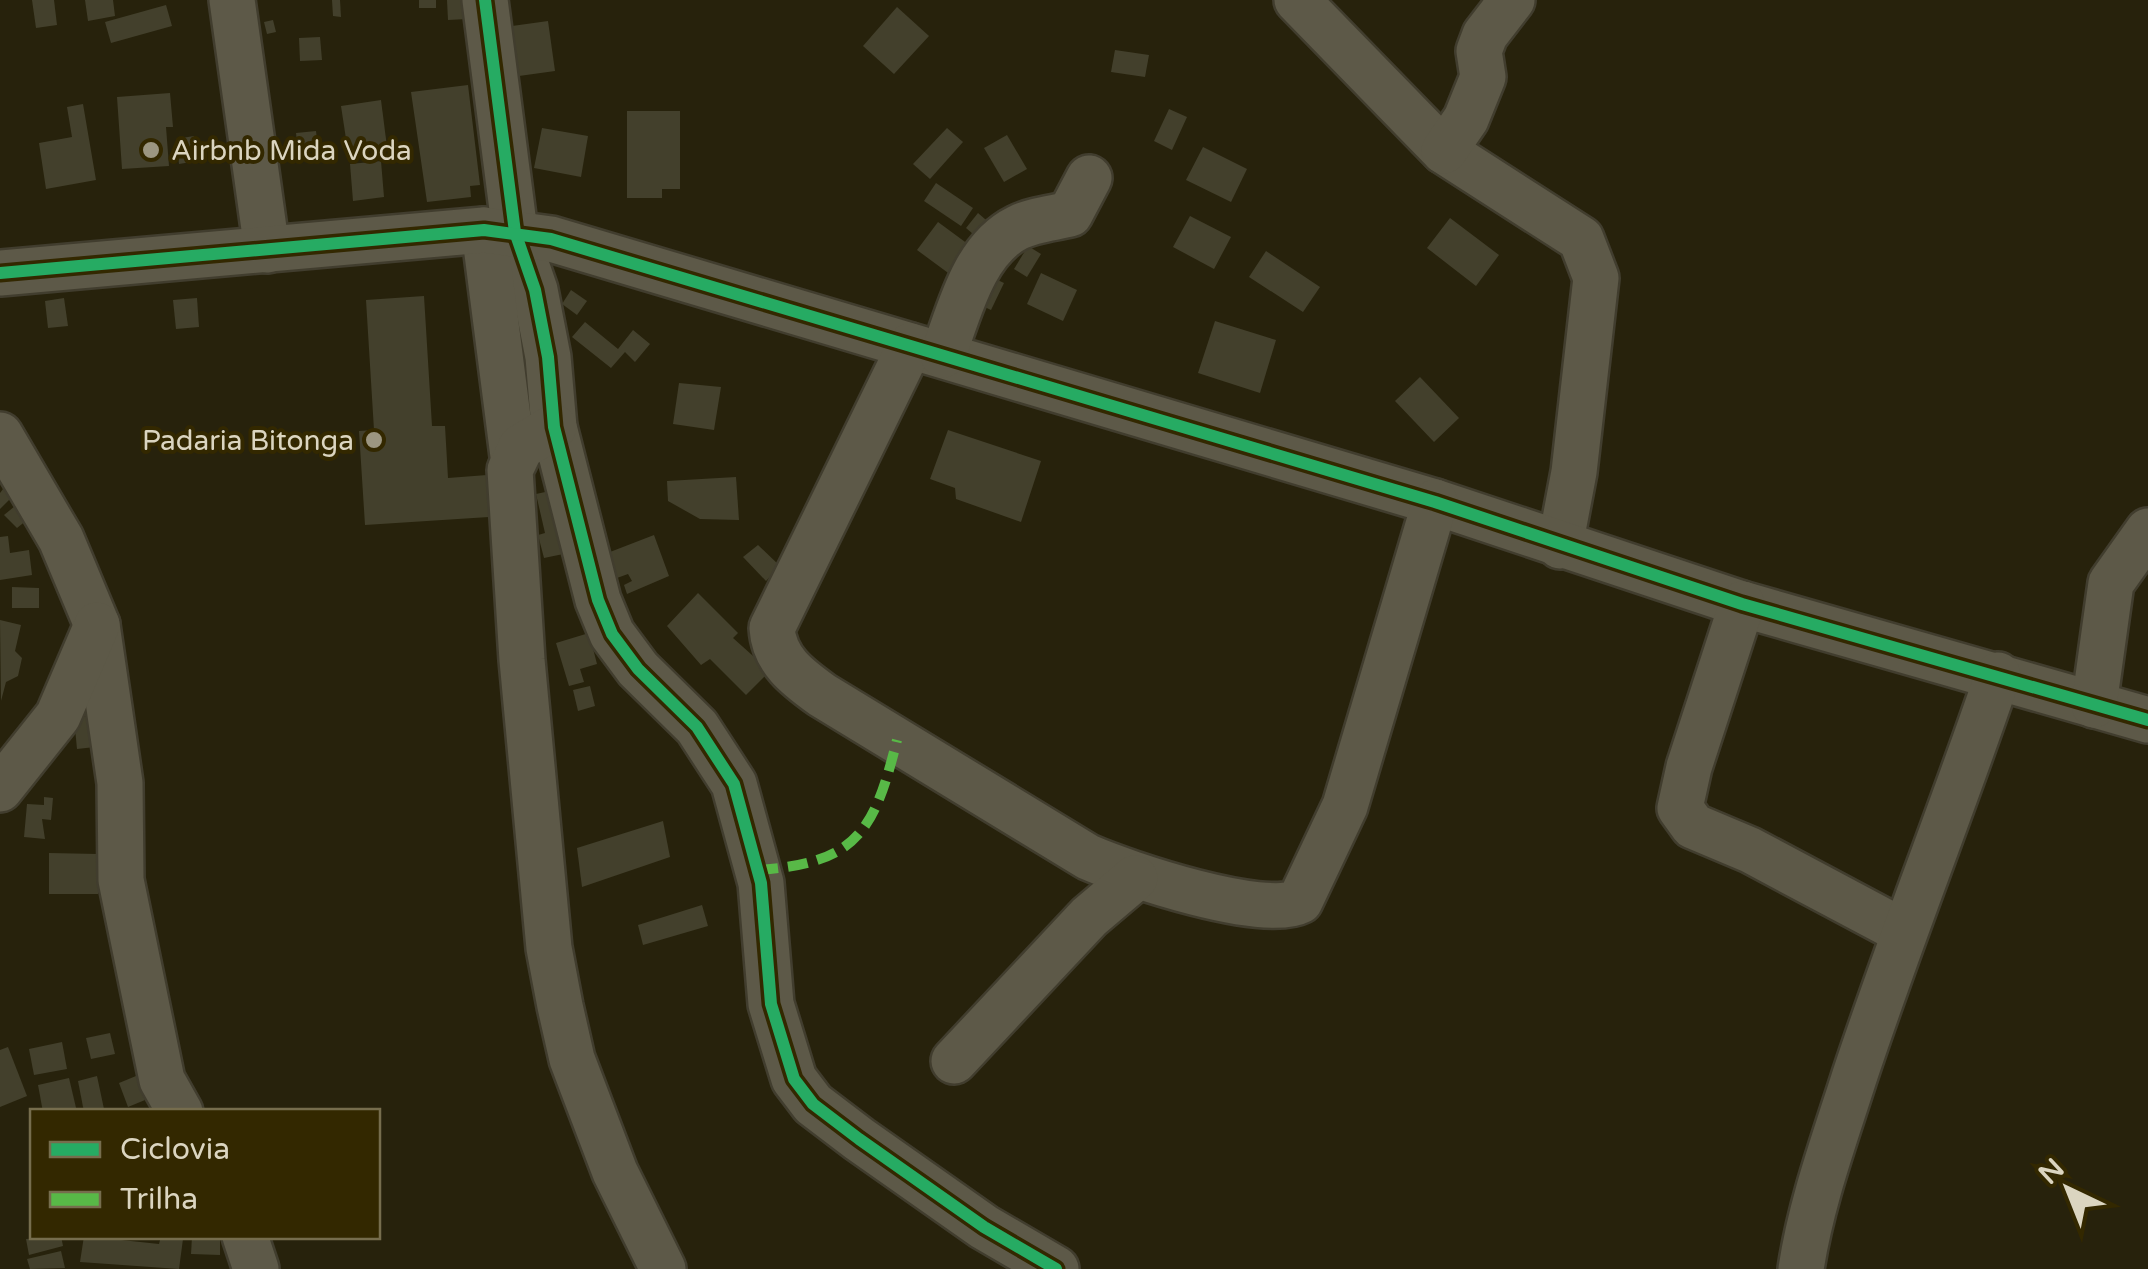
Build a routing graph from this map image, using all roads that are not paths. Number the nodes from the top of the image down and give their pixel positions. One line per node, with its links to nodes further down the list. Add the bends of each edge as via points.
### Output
1 (232, 0): 8 (street)
2 (485, 0): 7 (street)
3 (1297, 0): 5 (street)
4 (1512, 0): 5 (street, via 1485,35 1479,51 1484,77)
5 (1444, 151): 16 (street, via 1581,239 1596,278)
6 (1089, 178): 10 (street, via 1070,214 1017,228 987,256)
7 (500, 231): 8 (street); 10 (street); 11 (street, via 535,290); 13 (street)
8 (268, 250): 9 (street)
9 (0, 273)
10 (926, 350): 14 (street); 23 (street, via 772,628 773,646 794,675 822,695 1088,858)
11 (554, 427): 13 (street); 30 (street, via 612,634 697,727 734,784 761,883 771,1004 794,1079 813,1104 859,1139)
12 (0, 435): 18 (street, via 61,539)
13 (513, 456): 29 (street, via 522,660 548,948 572,1059 615,1172)
14 (1434, 502): 16 (street); 23 (street, via 1345,806 1300,901 1252,904)
15 (2148, 531): 20 (street, via 2111,583)
16 (1560, 546): 17 (street)
17 (1742, 604): 19 (street); 24 (street, via 1680,808 1692,826)
18 (97, 625): 22 (street, via 58,716); 26 (street, via 120,782 120,880 162,1080)
19 (1998, 675): 20 (street); 24 (street)
20 (2094, 705): 21 (street)
21 (2148, 720)
22 (0, 789)
23 (1135, 878): 25 (street)
24 (1904, 932): 31 (street, via 1816,1196)
25 (954, 1061)
26 (178, 1109)
27 (246, 1239): 28 (street)
28 (256, 1269)
29 (664, 1269)
30 (1056, 1269)
31 (1801, 1269)

